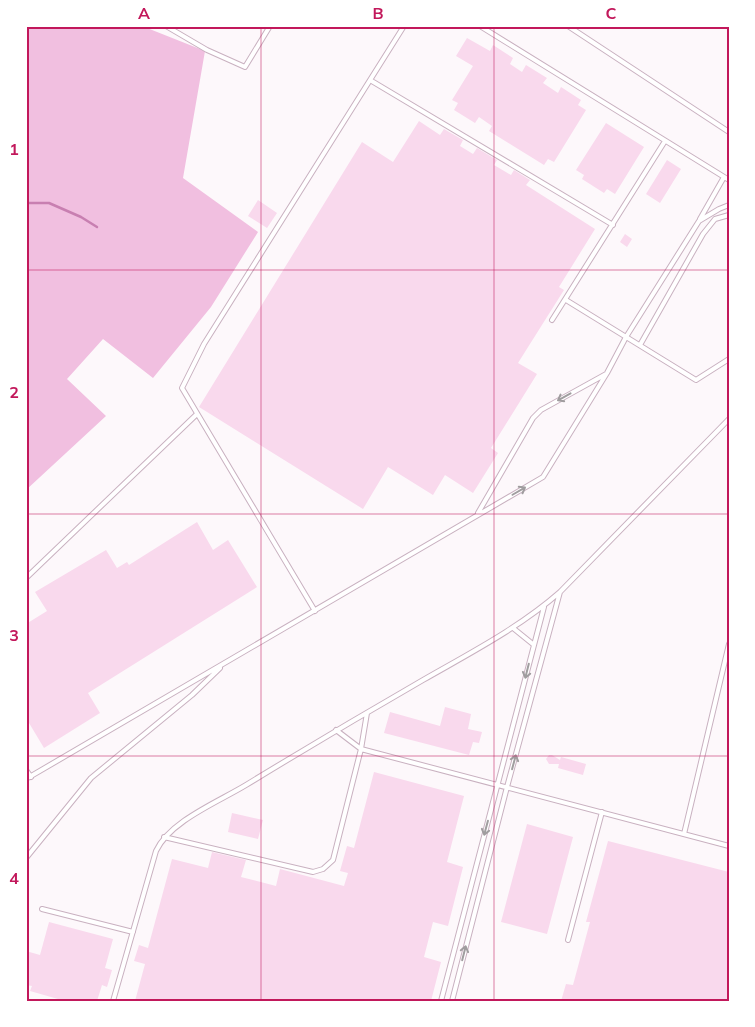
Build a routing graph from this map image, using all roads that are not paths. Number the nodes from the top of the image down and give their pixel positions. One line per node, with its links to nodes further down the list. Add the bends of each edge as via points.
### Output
1 (166, 26): 2 (lane, via 206,50 245,67)
2 (270, 26)
3 (404, 26): 8 (lane)
4 (480, 26): 7 (lane)
5 (493, 26): 7 (lane)
6 (568, 26): 9 (lane)
7 (490, 32): 10 (lane)
8 (370, 80): 16 (lane); 25 (lane, via 204,344 182,388)
9 (729, 132)
10 (665, 141): 11 (lane); 16 (lane)
11 (724, 177): 12 (lane); 15 (lane)
12 (729, 180)
13 (729, 205): 15 (lane)
14 (729, 215): 18 (lane, via 716,219)
15 (699, 221): 17 (lane)
16 (614, 225): 19 (lane)
17 (693, 229): 18 (lane); 21 (lane)
18 (703, 234): 22 (lane)
19 (566, 300): 20 (lane); 21 (lane)
20 (552, 320)
21 (626, 337): 22 (lane); 24 (lane)
22 (640, 346): 23 (lane, via 696,380)
23 (729, 359)
24 (607, 373): 27 (lane, one-way to 24, via 543,476); 27 (lane, one-way to 27, via 541,410 533,418)
25 (197, 414): 28 (lane); 31 (lane)
26 (729, 419): 29 (lane)
27 (476, 515): 31 (lane)
28 (26, 578)
29 (560, 592): 30 (lane); 37 (lane)
30 (544, 607): 32 (lane); 34 (lane)
31 (315, 611): 35 (lane)
32 (513, 628): 34 (lane); 38 (lane)
33 (729, 644): 46 (lane)
34 (534, 645): 36 (lane, one-way to 36)
35 (225, 663): 42 (lane); 49 (lane, via 192,695 91,778)
36 (517, 709): 37 (lane); 43 (lane)
37 (527, 711): 44 (lane, one-way to 37)
38 (367, 712): 39 (lane); 40 (lane)
39 (336, 730): 40 (lane); 47 (lane, via 194,814)
40 (361, 749): 43 (lane); 47 (lane, via 333,860 323,870 313,872)
41 (26, 770): 42 (lane)
42 (28, 778)
43 (498, 785): 44 (lane); 52 (lane, one-way to 52)
44 (507, 787): 45 (lane); 53 (lane)
45 (602, 812): 46 (lane); 54 (lane)
46 (684, 834): 48 (lane)
47 (164, 837): 51 (lane, via 156,852)
48 (729, 846)
49 (26, 858)
50 (42, 910): 51 (lane)
51 (132, 932): 57 (lane)
52 (459, 932): 53 (lane); 55 (lane)
53 (469, 934): 56 (lane, one-way to 53)
54 (568, 940)
55 (441, 999): 56 (lane)
56 (452, 1000)
57 (113, 1001)

